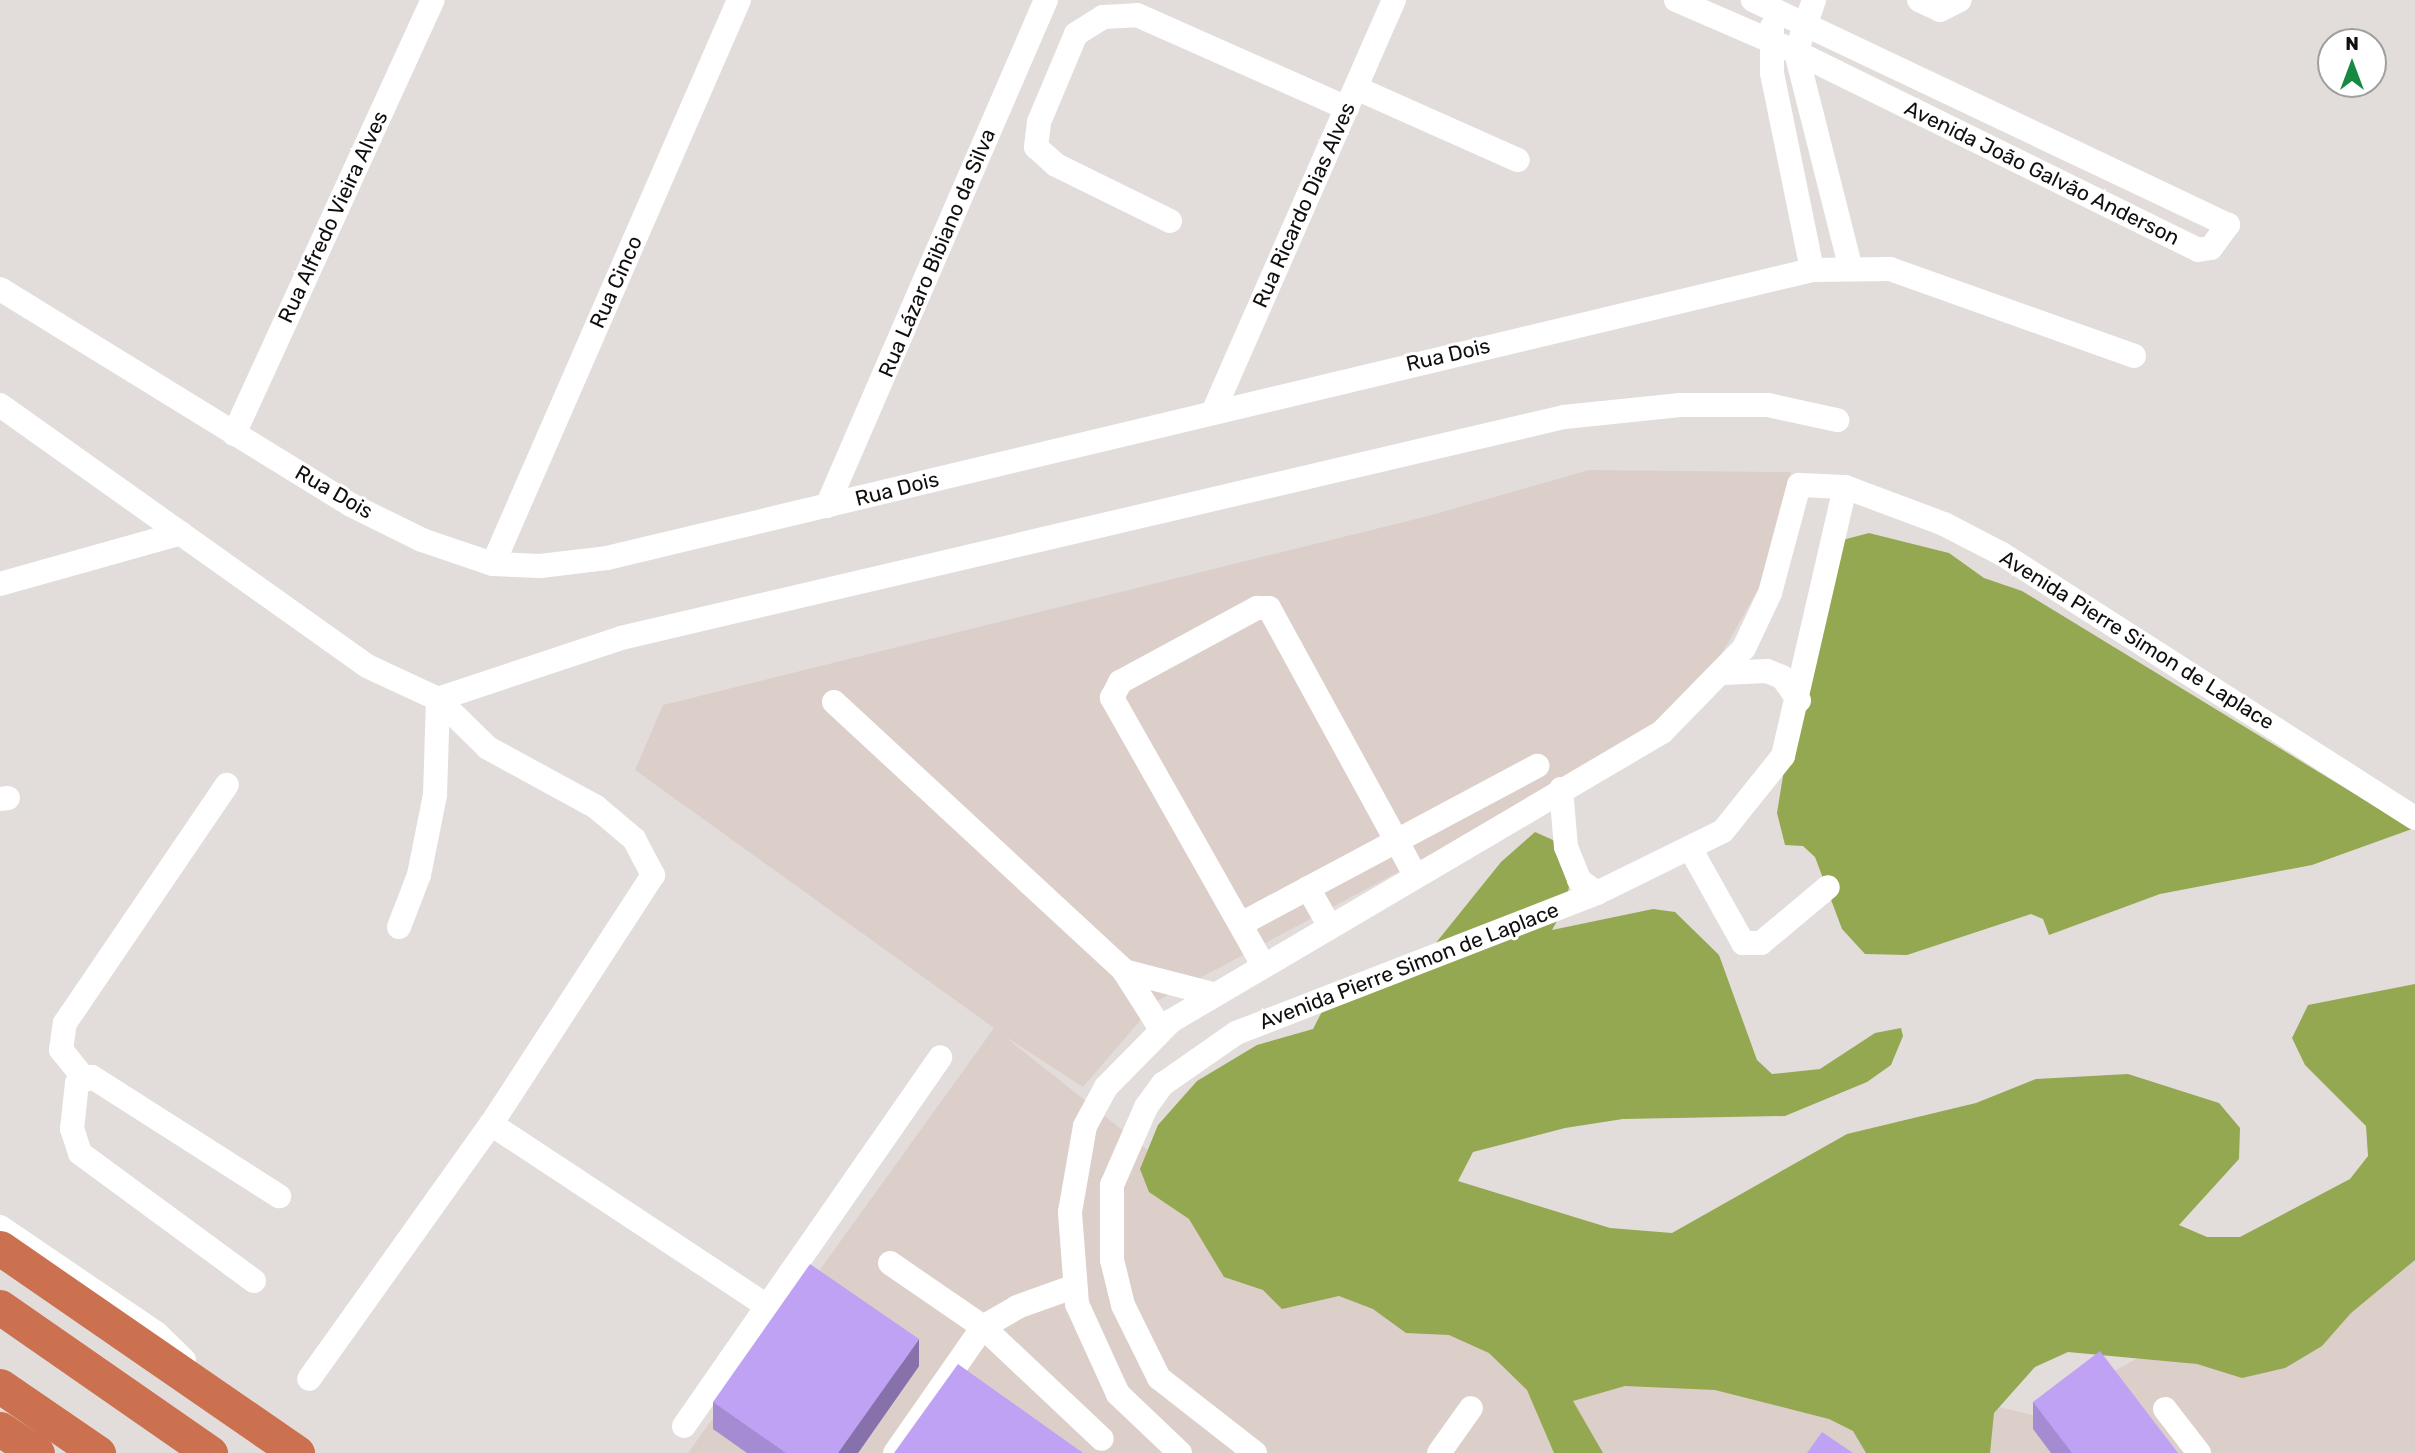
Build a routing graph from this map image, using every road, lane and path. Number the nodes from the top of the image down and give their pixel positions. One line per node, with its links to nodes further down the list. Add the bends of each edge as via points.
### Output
1 (433, 0): 24 (street, Rua Alfredo Vieira Alves)
2 (739, 0): 28 (street, Rua Cinco)
3 (1046, 0): 26 (street, Rua Lázaro Bibiano da Silva)
4 (1394, 0): 14 (street, Rua Ricardo Dias Alves)
5 (1676, 0): 12 (street, Avenida João Galvão Anderson)
6 (1753, 0): 10 (street, Avenida João Galvão Anderson)
7 (1814, 0): 11 (street)
8 (1919, 0): 9 (street, via 1940,10)
9 (1960, 0)
10 (1780, 6): 11 (street, Avenida João Galvão Anderson); 12 (street)
11 (1805, 23): 13 (street); 13 (street, Avenida João Galvão Anderson, via 2228,225 2210,248 2198,250)
12 (1768, 39): 13 (street, Avenida João Galvão Anderson); 18 (street)
13 (1796, 52): 17 (street)
14 (1351, 98): 15 (street); 16 (street, via 1137,15 1103,17 1076,34 1039,122 1036,147 1056,165); 22 (street, Rua Ricardo Dias Alves)
15 (1518, 160)
16 (1170, 221)
17 (1850, 266): 18 (street, Rua Dois); 20 (street, Rua Dois, via 1926,278)
18 (1812, 270): 22 (street, Rua Dois)
19 (0, 289): 24 (street, Rua Dois)
20 (2134, 356)
21 (0, 405): 27 (street)
22 (1214, 410): 26 (street, Rua Dois)
23 (1837, 420): 31 (street, via 1755,405 1680,405 1564,417 621,638)
24 (234, 434): 28 (street, Rua Dois, via 351,505 422,540)
25 (1845, 487): 30 (street, Avenida Pierre Simon de Laplace, via 1799,485 1770,593 1744,648); 32 (street, Avenida Pierre Simon de Laplace); 38 (street, Avenida Pierre Simon de Laplace, via 1944,524 2002,554)
26 (827, 506): 28 (street, Rua Dois, via 607,558)
27 (181, 533): 29 (street); 31 (street, via 367,666)
28 (493, 564)
29 (0, 584)
30 (1722, 673): 32 (street, via 1767,671 1782,677); 36 (street, Avenida Pierre Simon de Laplace, via 1662,732)
31 (438, 699): 48 (street, via 435,795 419,875); 57 (street, via 488,748 596,807 634,839 653,875)
32 (1799, 699): 41 (street, Avenida Pierre Simon de Laplace, via 1783,756 1764,787 1723,831)
33 (834, 702): 50 (street)
34 (1537, 766): 37 (street)
35 (227, 785): 54 (street, via 65,1023 61,1050)
36 (1561, 789): 39 (street, Avenida Pierre Simon de Laplace); 45 (street, via 1566,847 1579,880)
37 (1474, 800): 39 (street); 40 (street)
38 (2415, 818)
39 (1491, 830): 42 (street, Avenida Pierre Simon de Laplace)
40 (1396, 842): 42 (street); 44 (street); 46 (street, via 1269,608 1257,608 1120,682 1112,698)
41 (1690, 848): 43 (street, via 1743,943 1761,943); 45 (street, Avenida Pierre Simon de Laplace)
42 (1415, 875): 47 (street, Avenida Pierre Simon de Laplace)
43 (1828, 887)
44 (1308, 888): 46 (street); 47 (street)
45 (1597, 892): 56 (street, Avenida Pierre Simon de Laplace, via 1236,1033 1163,1084)
46 (1241, 924): 49 (street)
47 (1329, 925): 49 (street, Avenida Pierre Simon de Laplace)
48 (399, 927)
49 (1262, 963): 51 (street, Avenida Pierre Simon de Laplace)
50 (1124, 971): 51 (street); 52 (street)
51 (1213, 994): 52 (street, Avenida Pierre Simon de Laplace)
52 (1161, 1028): 55 (street, Avenida Pierre Simon de Laplace)
53 (940, 1058): 64 (street)
54 (83, 1077): 58 (street, via 92,1077); 62 (street, via 72,1129 80,1153)
55 (1106, 1087): 56 (street); 63 (street, Avenida Pierre Simon de Laplace, via 1085,1126 1076,1169 1070,1212)
56 (1146, 1108): 83 (street, Avenida Pierre Simon de Laplace, via 1112,1185 1112,1260 1123,1305 1159,1378)
57 (491, 1124): 64 (street); 67 (street)
58 (279, 1196)
59 (0, 1227): 69 (street, via 156,1333)
60 (0, 1248): 69 (highway)
61 (890, 1263): 66 (street)
62 (254, 1281)
63 (1073, 1287): 66 (street, via 1017,1307); 82 (street, Avenida Pierre Simon de Laplace, via 1096,1355 1118,1394)
64 (764, 1304): 72 (street)
65 (0, 1307): 80 (highway)
66 (983, 1327): 74 (street); 81 (street)
67 (309, 1379)
68 (0, 1386): 79 (highway)
69 (216, 1394): 76 (highway)
70 (1471, 1408): 84 (street)
71 (2165, 1409): 85 (street)
72 (684, 1426)
73 (0, 1429): 78 (highway)
74 (1101, 1439)
75 (0, 1446): 77 (highway)
76 (295, 1449)
77 (9, 1453)
78 (37, 1453)
79 (98, 1453)
80 (210, 1453)
81 (895, 1453)
82 (1180, 1453)
83 (1255, 1453)
84 (1440, 1453)
85 (2199, 1453)

